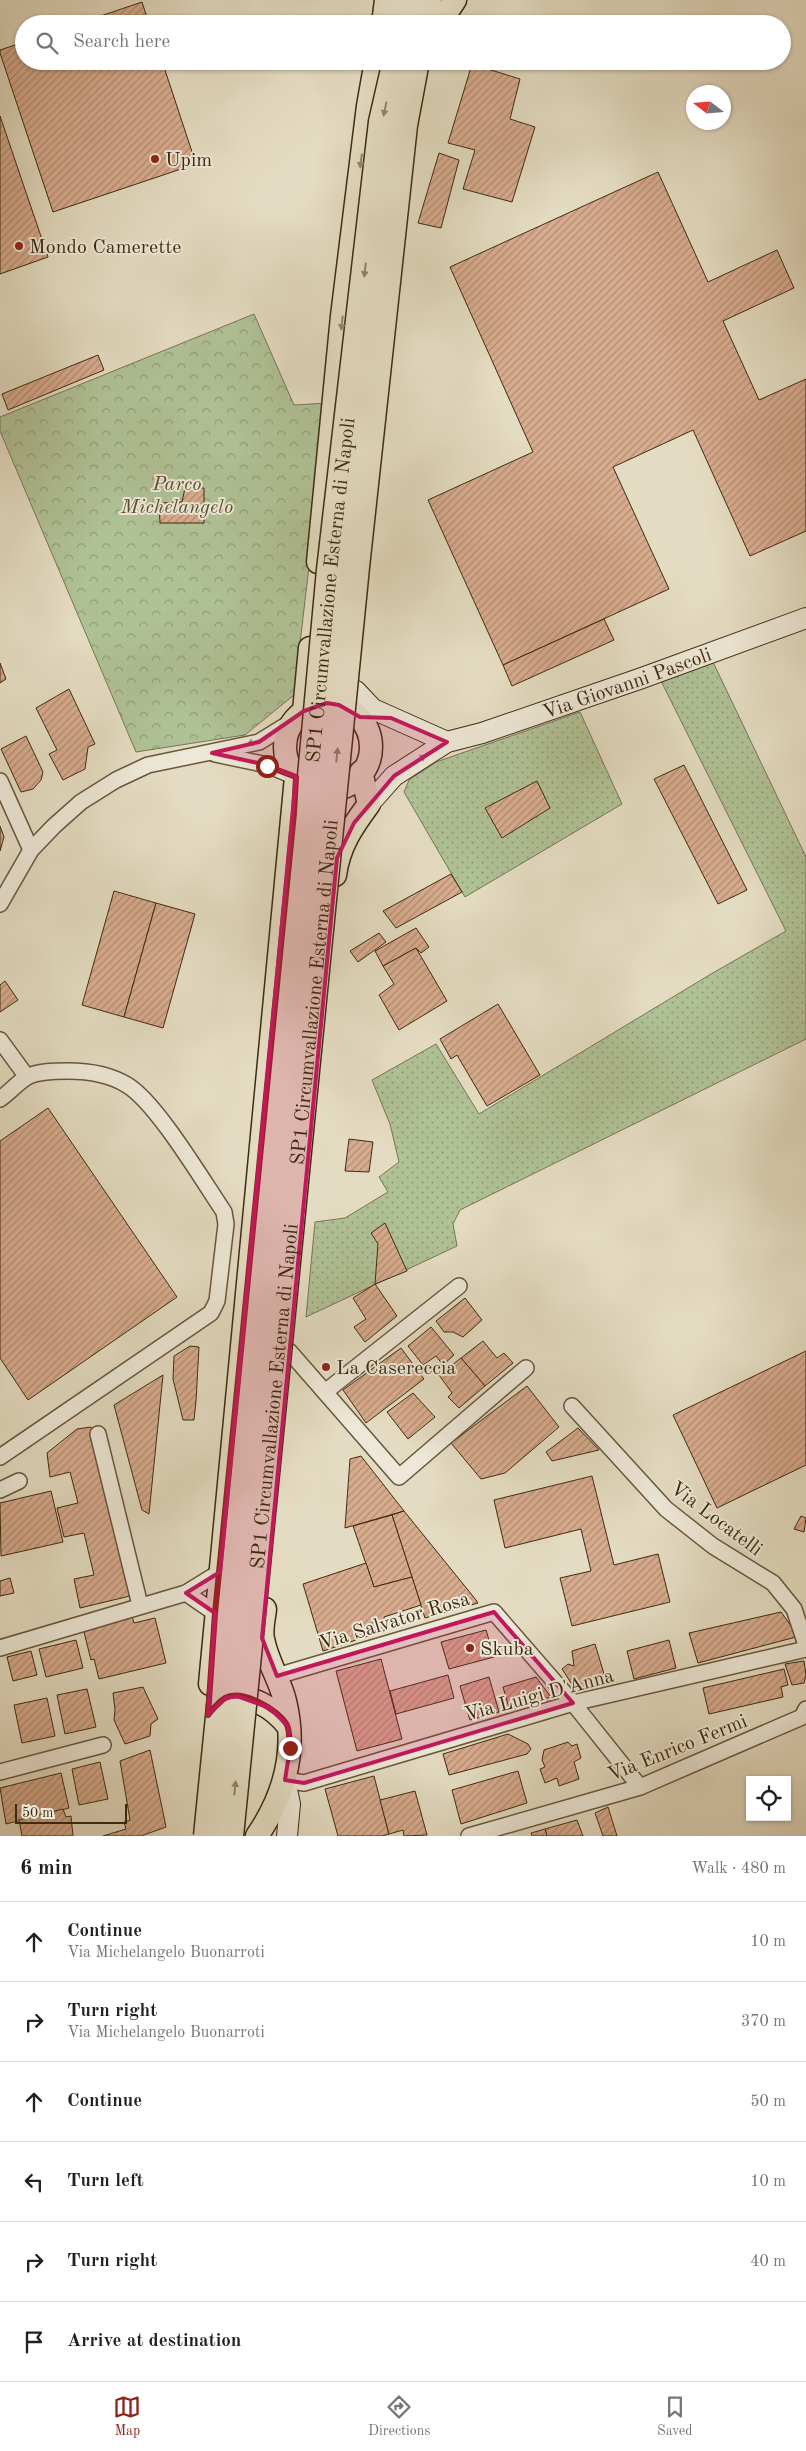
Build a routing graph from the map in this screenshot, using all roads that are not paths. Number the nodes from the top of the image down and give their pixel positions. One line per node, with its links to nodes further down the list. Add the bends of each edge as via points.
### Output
1 (386, 0): 5 (main road)
2 (409, 0): 6 (highway)
3 (428, 0): 7 (highway)
4 (455, 0): 8 (main road)
5 (384, 15)
6 (406, 15)
7 (425, 15)
8 (445, 15)
9 (374, 70): 15 (main road, one-way to 15, via 342,316)
10 (394, 70): 54 (highway, SP1 Circumvallazione Esterna di Napoli, one-way to 54, bridge, via 382,122 330,570 284,1071)
11 (414, 70): 55 (highway, SP1 Circumvallazione Esterna di Napoli, one-way to 11, bridge, via 357,558 404,125)
12 (426, 70): 14 (main road, via 408,168)
13 (806, 618): 16 (street, Via Giovanni Pascoli, via 633,681)
14 (356, 707): 15 (main road, via 326,704 314,706); 16 (street, via 365,703); 18 (main road, via 367,727 371,751)
15 (298, 716): 17 (street, one-way to 17, via 259,742); 20 (main road, via 286,735 284,750)
16 (447, 742): 19 (street, Via Giovanni Pascoli, one-way to 16)
17 (212, 753): 20 (street, via 267,766); 23 (street, via 148,765 116,780 80,802)
18 (361, 772): 19 (street); 20 (main road, via 351,784 337,790 322,791); 22 (main road)
19 (394, 776): 22 (street, Via Giovanni Pascoli)
20 (296, 777): 37 (main road)
21 (0, 781): 23 (street)
22 (369, 804): 29 (main road, via 344,840 337,858)
23 (31, 850): 24 (street)
24 (0, 904)
25 (0, 1040): 26 (street)
26 (27, 1077): 27 (street); 34 (street, via 50,1071 83,1071 107,1076 127,1085 144,1098 158,1117 224,1212 226,1224 218,1301 211,1313)
27 (0, 1099)
28 (460, 1286): 31 (street)
29 (289, 1350): 31 (street); 44 (main road, via 262,1638)
30 (526, 1368): 31 (street, via 399,1476)
31 (325, 1392)
32 (572, 1406): 41 (street, Via Locatelli, via 666,1509 713,1546 773,1583 794,1609)
33 (98, 1434): 39 (street)
34 (0, 1457)
35 (19, 1482): 36 (street)
36 (0, 1490)
37 (220, 1572): 38 (street); 40 (main road)
38 (186, 1593): 39 (street); 40 (street)
39 (140, 1605): 42 (street)
40 (215, 1613): 47 (main road)
41 (806, 1645)
42 (0, 1647)
43 (806, 1649): 45 (street, Via Luigi D'Anna)
44 (277, 1676): 45 (street, Via Salvator Rosa, via 494,1612); 48 (main road)
45 (577, 1708): 51 (street, Via Luigi D'Anna, via 304,1783); 52 (street, Via Salvator Rosa)
46 (805, 1714): 52 (street, Via Enrico Fermi)
47 (208, 1715): 48 (main road, via 226,1698 236,1696 258,1701 280,1715); 53 (main road)
48 (288, 1726): 51 (main road, via 290,1748)
49 (103, 1745): 50 (street)
50 (0, 1772)
51 (285, 1780): 56 (main road, via 270,1816); 57 (street, via 290,1804)
52 (640, 1787): 58 (street, Via Enrico Fermi)
53 (195, 1836)
54 (207, 1836)
55 (230, 1836)
56 (257, 1836)
57 (287, 1836)
58 (470, 1836)

